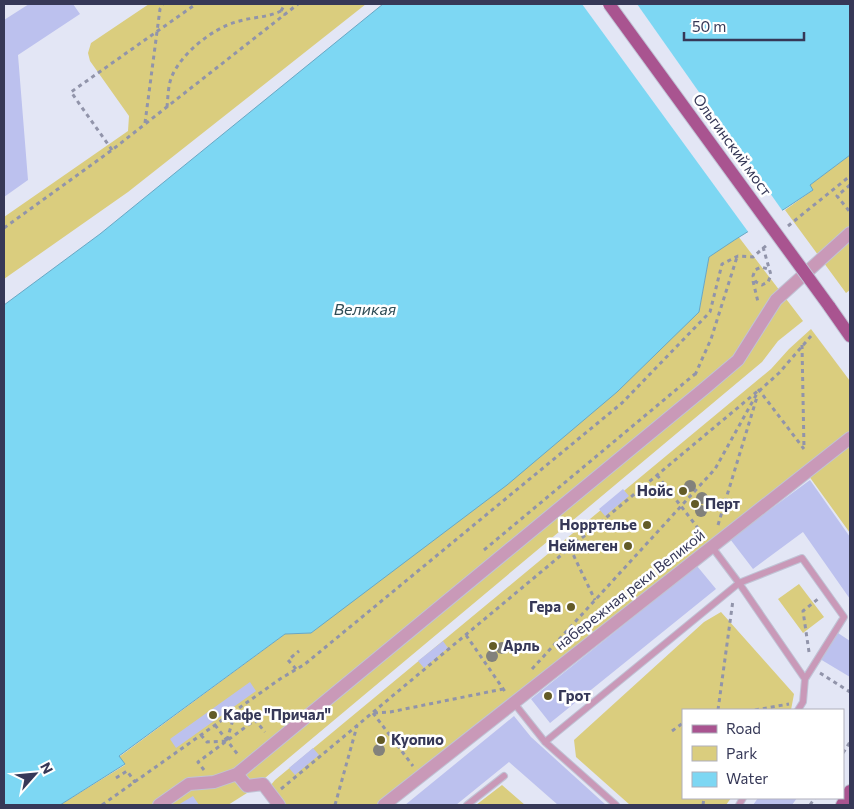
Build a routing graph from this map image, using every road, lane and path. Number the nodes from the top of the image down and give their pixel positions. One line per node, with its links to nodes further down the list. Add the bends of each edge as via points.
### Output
1 (163, 4): 8 (path)
2 (196, 4): 8 (path)
3 (286, 4): 6 (path)
4 (298, 4): 7 (path)
5 (609, 4): 25 (main road, Ольгинский мост, bridge)
6 (281, 11): 7 (path); 9 (path, via 236,22 202,40 176,67)
7 (285, 15): 9 (path)
8 (157, 31): 10 (path); 11 (path, via 71,92)
9 (167, 107): 10 (path)
10 (145, 124): 11 (path)
11 (112, 150): 15 (path)
12 (850, 176): 16 (path)
13 (850, 185): 14 (path, via 837,196)
14 (850, 212)
15 (4, 228)
16 (781, 232)
17 (850, 233): 27 (street, via 776,300 738,360)
18 (774, 238): 20 (path, via 753,257)
19 (763, 247): 21 (path)
20 (738, 256): 27 (path, via 711,339 694,374); 38 (path, via 722,264 710,312 622,404)
21 (768, 269): 22 (path, via 761,267); 22 (path, via 768,282 762,285)
22 (753, 276): 23 (path)
23 (755, 291)
24 (811, 336): 26 (path)
25 (850, 336)
26 (802, 344): 28 (path, via 779,373); 28 (path, via 804,449)
27 (705, 388): 57 (street)
28 (759, 390): 30 (path); 31 (path, via 715,468); 32 (path)
29 (850, 438): 32 (street, набережная реки Великой)
30 (657, 475): 31 (path); 33 (path)
31 (681, 506): 32 (path); 35 (path)
32 (712, 547): 34 (lane); 42 (street, набережная реки Великой)
33 (570, 548): 35 (path); 36 (path)
34 (737, 585): 40 (lane); 40 (lane, via 802,558 844,617); 44 (path); 56 (lane)
35 (595, 600): 39 (path)
36 (466, 635): 41 (path); 47 (path)
37 (299, 651): 38 (path, via 288,660)
38 (296, 669): 48 (path)
39 (528, 673)
40 (805, 679): 43 (lane)
41 (503, 689): 42 (path); 47 (path)
42 (511, 699): 56 (lane); 58 (street, набережная реки Великой)
43 (803, 702): 45 (path); 46 (lane)
44 (718, 709)
45 (761, 709)
46 (799, 709)
47 (372, 713): 50 (path); 58 (path)
48 (227, 716): 49 (path); 55 (path, via 232,722)
49 (215, 725): 54 (path); 55 (path)
50 (357, 725): 64 (path); 67 (path)
51 (682, 725): 52 (path)
52 (672, 730)
53 (265, 732): 55 (path, via 255,720)
54 (201, 735): 55 (path, via 207,742); 61 (path)
55 (227, 741): 57 (path); 62 (path, via 198,762)
56 (546, 742): 70 (lane)
57 (242, 770): 62 (street); 64 (street, via 247,786 263,784)
58 (421, 776): 68 (street, набережная реки Великой)
59 (504, 776): 69 (lane)
60 (116, 778): 61 (path, via 127,771)
61 (135, 782): 65 (path)
62 (214, 782): 66 (street, via 189,784)
63 (850, 791): 71 (main road)
64 (276, 801)
65 (102, 805)
66 (160, 805)
67 (335, 805)
68 (384, 805)
69 (467, 805)
70 (616, 805)
71 (842, 805)

